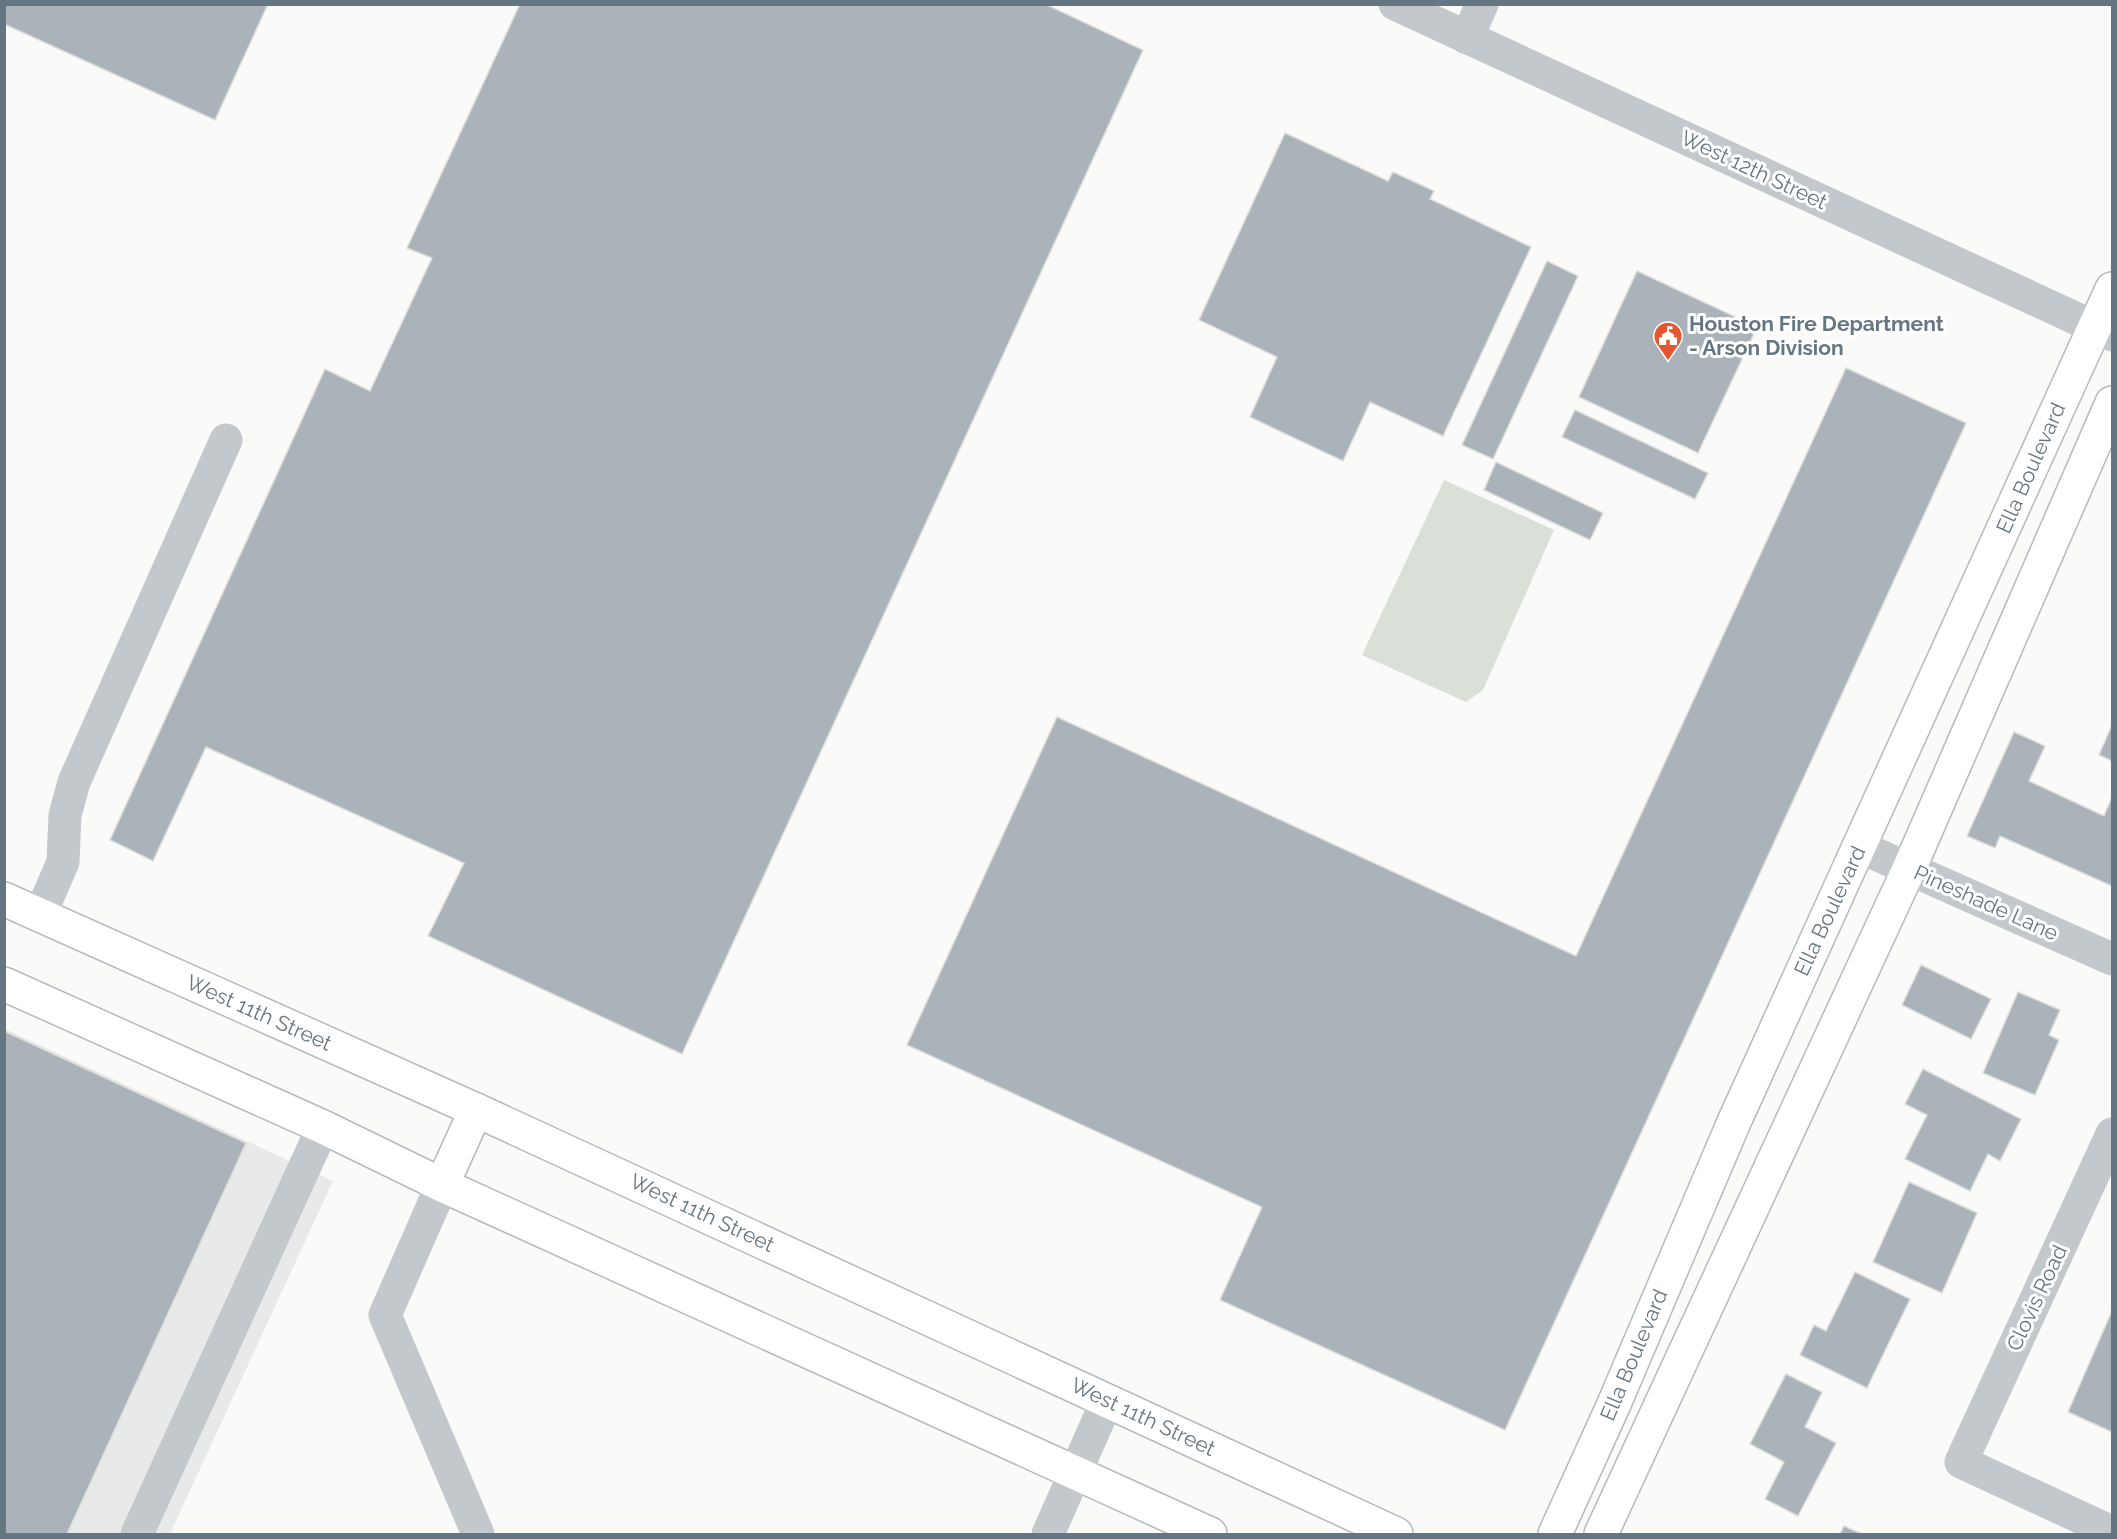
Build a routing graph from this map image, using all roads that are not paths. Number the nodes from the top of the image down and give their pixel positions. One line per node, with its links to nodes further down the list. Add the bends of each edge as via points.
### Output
1 (1395, 4): 3 (street, West 12th Street)
2 (1482, 4): 3 (street)
3 (1467, 38): 5 (street, West 12th Street)
4 (2112, 290): 5 (main road, Ella Boulevard)
5 (2104, 331): 8 (main road, Ella Boulevard)
6 (2112, 403): 9 (main road, Ella Boulevard)
7 (226, 440): 11 (street, via 74,782 65,815 63,862)
8 (1860, 847): 9 (street, Pineshade Lane); 26 (main road, Ella Boulevard, via 1734,1122)
9 (1909, 869): 12 (street, Pineshade Lane); 27 (main road, Ella Boulevard)
10 (4, 899): 11 (main road, West 11th Street)
11 (40, 915): 14 (main road, West 11th Street)
12 (2112, 958)
13 (4, 984): 15 (main road)
14 (476, 1110): 17 (main road); 18 (main road, West 11th Street)
15 (323, 1127): 17 (main road); 21 (street)
16 (2112, 1134): 20 (street, Clovis Road, via 1961,1462)
17 (442, 1185): 19 (main road); 22 (street, via 385,1315)
18 (1107, 1401): 19 (street); 25 (main road, West 11th Street)
19 (1075, 1473): 23 (street); 24 (main road)
20 (2112, 1532)
21 (137, 1534)
22 (478, 1534)
23 (1048, 1534)
24 (1210, 1534)
25 (1396, 1534)
26 (1555, 1534)
27 (1601, 1534)

